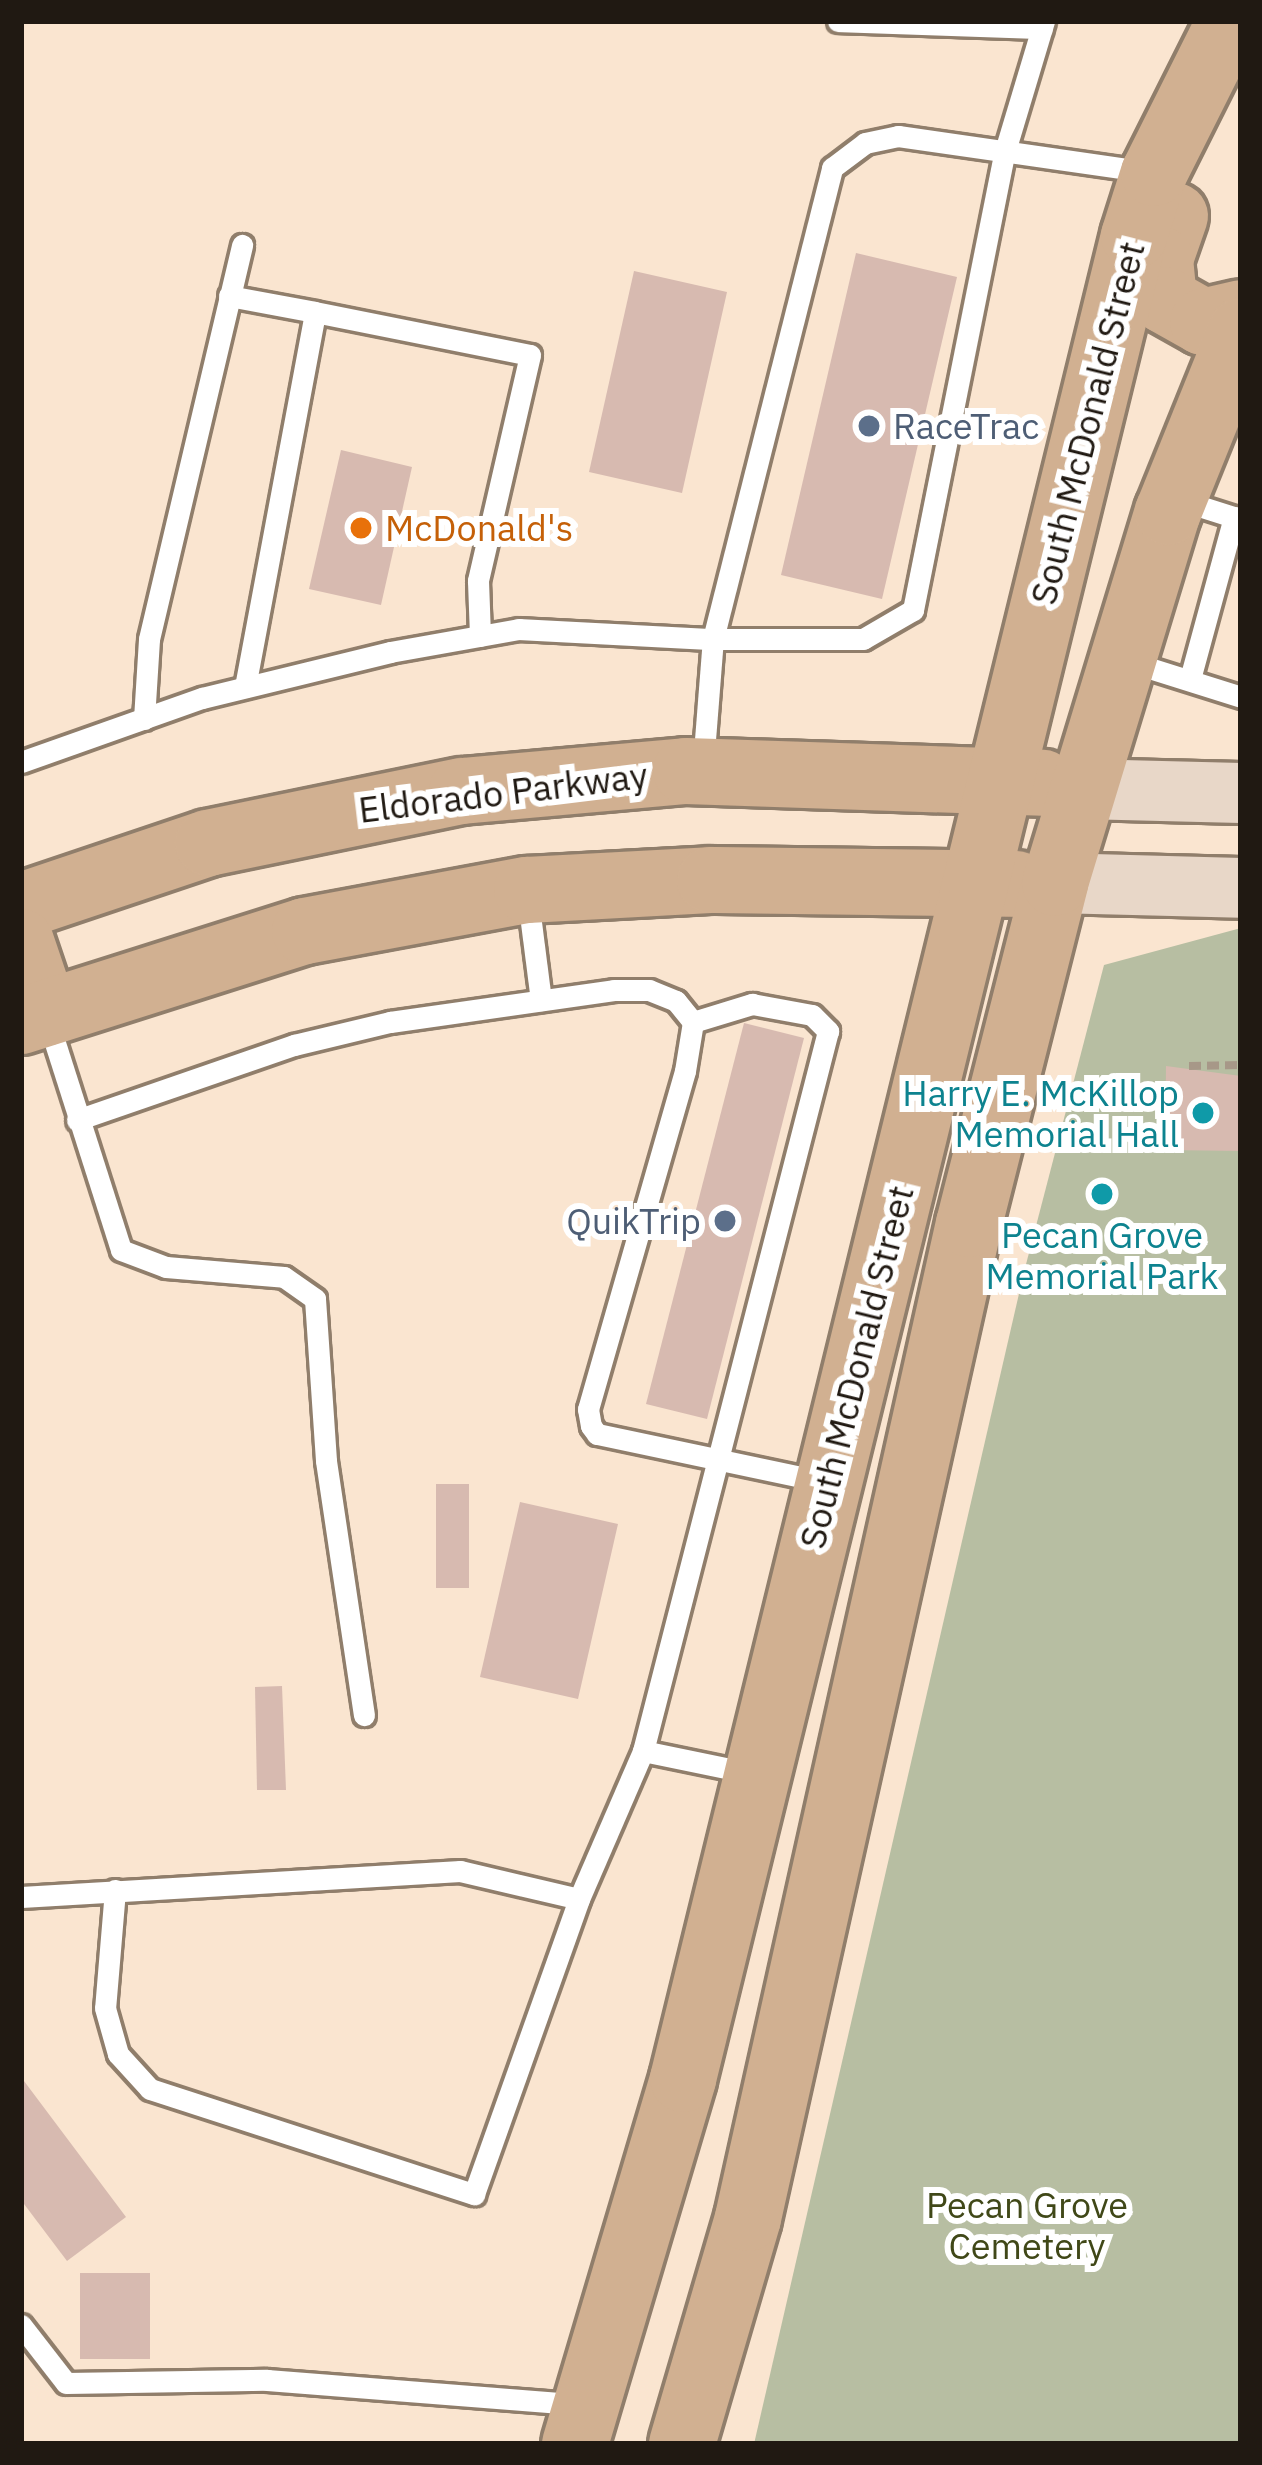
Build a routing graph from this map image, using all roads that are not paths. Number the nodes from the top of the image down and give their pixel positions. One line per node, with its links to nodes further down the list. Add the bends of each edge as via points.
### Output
1 (838, 21): 2 (lane)
2 (1043, 25): 4 (lane)
3 (1221, 36): 5 (main road, South McDonald Street); 9 (main road, via 1212,113 1160,259 1159,287 1189,320)
4 (1005, 151): 5 (lane); 13 (lane, via 898,136 865,142 832,168); 13 (lane, via 913,610 863,639)
5 (1154, 173): 21 (main road, South McDonald Street)
6 (242, 244): 7 (lane)
7 (229, 296): 8 (lane); 18 (lane, via 149,639)
8 (315, 312): 12 (lane, via 530,355 478,581); 16 (lane)
9 (1241, 313)
10 (1241, 331): 11 (main road, South McDonald Street, via 1212,424)
11 (1173, 498): 14 (main road, South McDonald Street); 15 (lane, via 1234,517)
12 (480, 636): 13 (lane, via 519,629); 16 (lane)
13 (713, 639): 20 (lane)
14 (1120, 659): 15 (lane); 22 (main road, South McDonald Street)
15 (1190, 679): 17 (lane)
16 (245, 687): 18 (lane)
17 (1241, 697)
18 (144, 719): 19 (lane)
19 (21, 762)
20 (702, 772): 21 (main road, Eldorado Parkway); 28 (main road, Eldorado Parkway, via 570,779 332,812)
21 (1000, 776): 22 (main road, Eldorado Parkway); 25 (main road, South McDonald Street)
22 (1082, 789): 23 (main road); 24 (main road, South McDonald Street)
23 (1241, 793)
24 (1055, 883): 25 (main road); 26 (main road); 35 (main road, South McDonald Street)
25 (975, 884): 27 (main road, via 710,880); 34 (main road, South McDonald Street)
26 (1241, 888)
27 (527, 890): 30 (lane); 31 (main road, via 305,931)
28 (21, 907)
29 (21, 942): 31 (main road)
30 (542, 1000): 32 (lane, via 649,990 676,1001); 33 (lane, via 294,1045)
31 (33, 1017): 33 (lane)
32 (693, 1022): 36 (lane, via 588,1409 597,1434); 36 (lane, via 752,1004 812,1015 828,1031)
33 (77, 1120): 39 (lane, via 121,1250 166,1267 284,1277 315,1299 326,1461)
34 (892, 1220): 35 (main road); 37 (main road, South McDonald Street)
35 (969, 1224): 38 (main road, South McDonald Street)
36 (715, 1457): 37 (lane); 40 (lane)
37 (826, 1483): 38 (main road); 41 (main road, South McDonald Street)
38 (911, 1500): 47 (main road, South McDonald Street, via 748,2218)
39 (364, 1715)
40 (644, 1751): 41 (lane); 44 (lane)
41 (756, 1775): 46 (main road, South McDonald Street, via 683,2079)
42 (115, 1891): 43 (lane); 44 (lane, via 460,1871); 44 (lane, via 105,2008 118,2054 150,2090 473,2194)
43 (21, 1897)
44 (579, 1899)
45 (21, 2325): 46 (lane, via 66,2384 267,2380)
46 (582, 2425)
47 (682, 2444)

